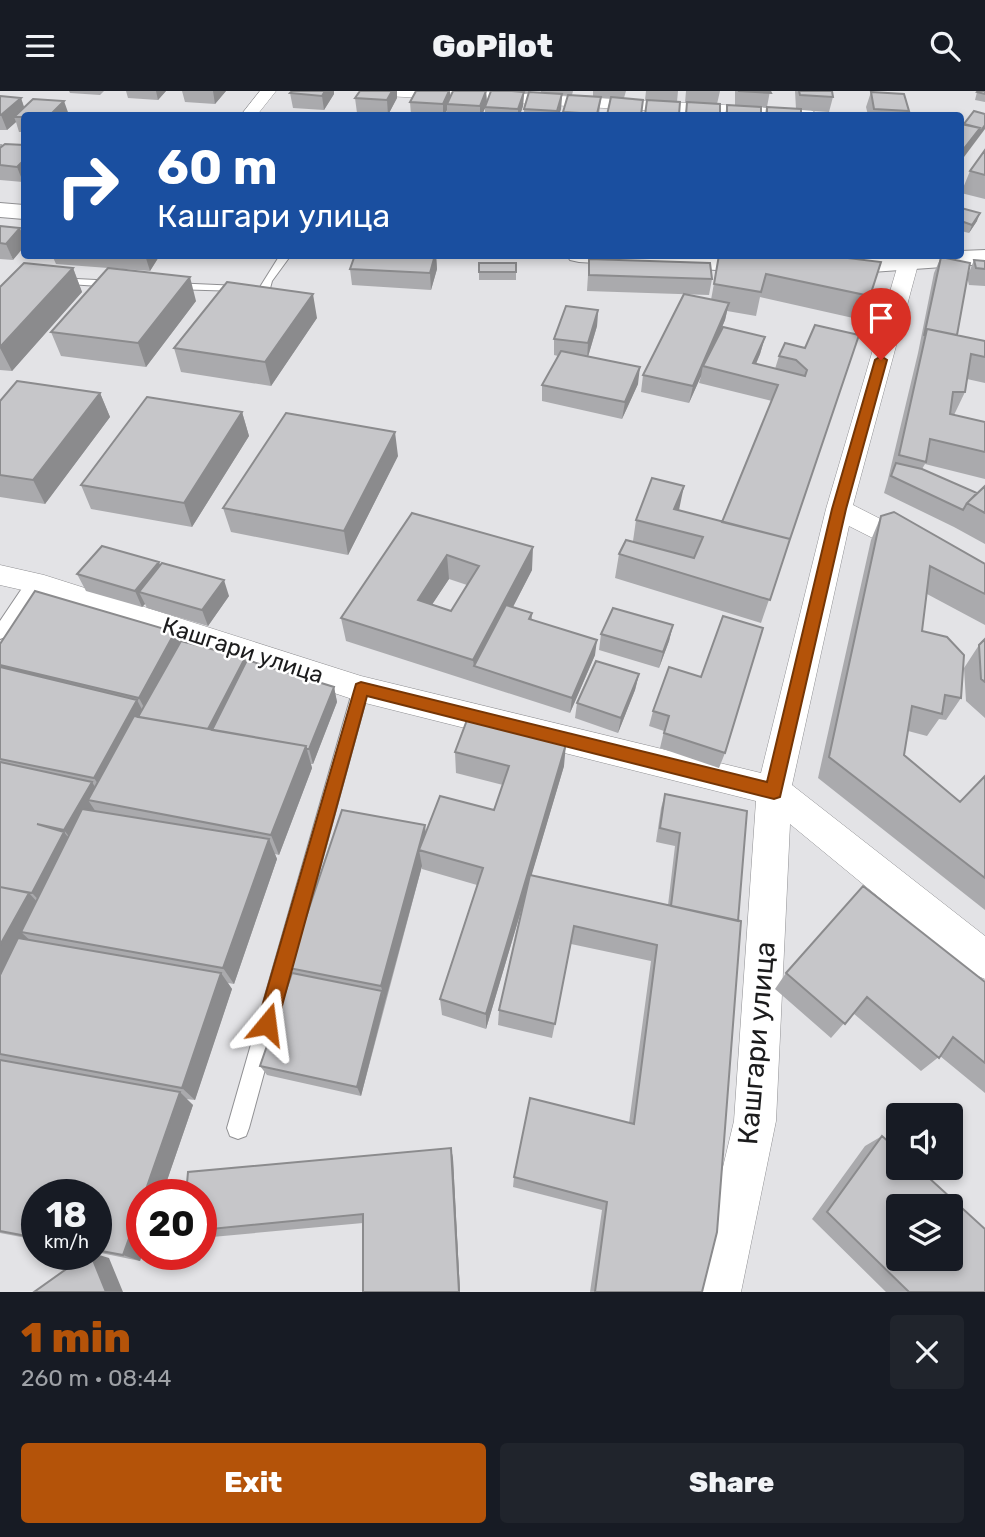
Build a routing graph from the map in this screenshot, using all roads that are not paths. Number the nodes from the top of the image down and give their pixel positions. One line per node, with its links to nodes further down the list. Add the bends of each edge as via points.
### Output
1 (268, 91): 3 (street)
2 (386, 91): 4 (street)
3 (250, 112)
4 (758, 112)
5 (0, 210): 6 (main road)
6 (21, 212)
7 (985, 257): 8 (main road)
8 (964, 258)
9 (283, 259): 16 (lane, via 265,290)
10 (683, 259): 13 (main road)
11 (947, 259): 12 (main road)
12 (909, 261): 13 (main road); 17 (street, Кашгари улица)
13 (812, 264)
14 (47, 281): 15 (lane)
15 (129, 284)
16 (156, 285)
17 (839, 509): 20 (street); 23 (street, Кашгари улица)
18 (0, 575): 19 (street, Кашгари улица)
19 (34, 582): 21 (lane); 22 (street, Кашгари улица)
20 (985, 585)
21 (0, 633)
22 (361, 688): 23 (street, Кашгари улица); 25 (lane)
23 (774, 792): 24 (street, Кашгари улица); 26 (street, Кашгари улица, via 755,1121)
24 (985, 960)
25 (237, 1128)
26 (717, 1292)

